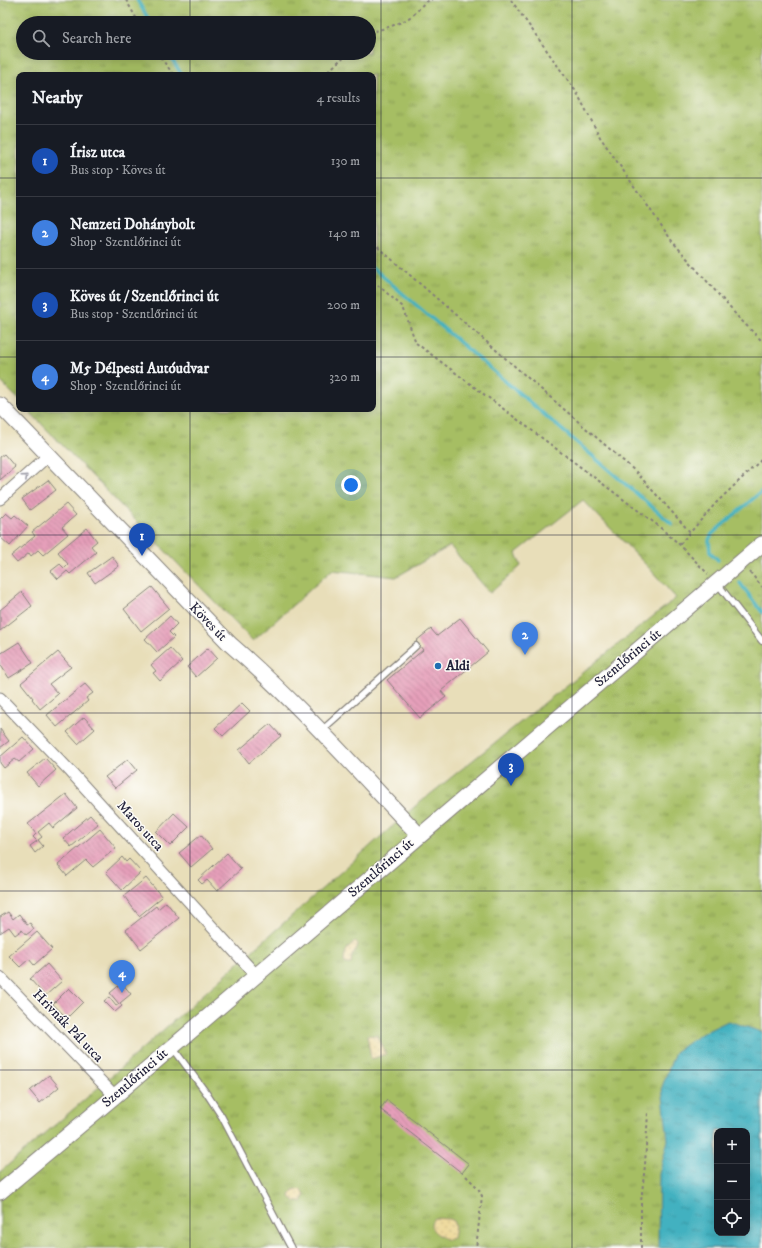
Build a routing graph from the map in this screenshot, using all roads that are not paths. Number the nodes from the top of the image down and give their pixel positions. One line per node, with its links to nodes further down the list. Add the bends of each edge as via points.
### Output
1 (0, 405): 2 (main road, Köves út)
2 (49, 455): 3 (street, one-way to 2); 9 (main road, Köves út, via 230,644)
3 (0, 499)
4 (762, 544): 5 (main road, Szentlőrinci út)
5 (717, 583): 6 (lane); 10 (main road, Szentlőrinci út)
6 (762, 641)
7 (416, 646): 9 (lane)
8 (0, 698): 11 (street, Maros utca)
9 (321, 731): 10 (main road, Köves út)
10 (419, 836): 11 (main road, Szentlőrinci út)
11 (256, 975): 13 (main road, Szentlőrinci út)
12 (0, 977): 14 (street, Hrivnák Pál utca)
13 (172, 1046): 14 (main road, Szentlőrinci út); 16 (lane, via 222,1117)
14 (115, 1096): 15 (main road, Szentlőrinci út)
15 (0, 1192)
16 (291, 1248)

